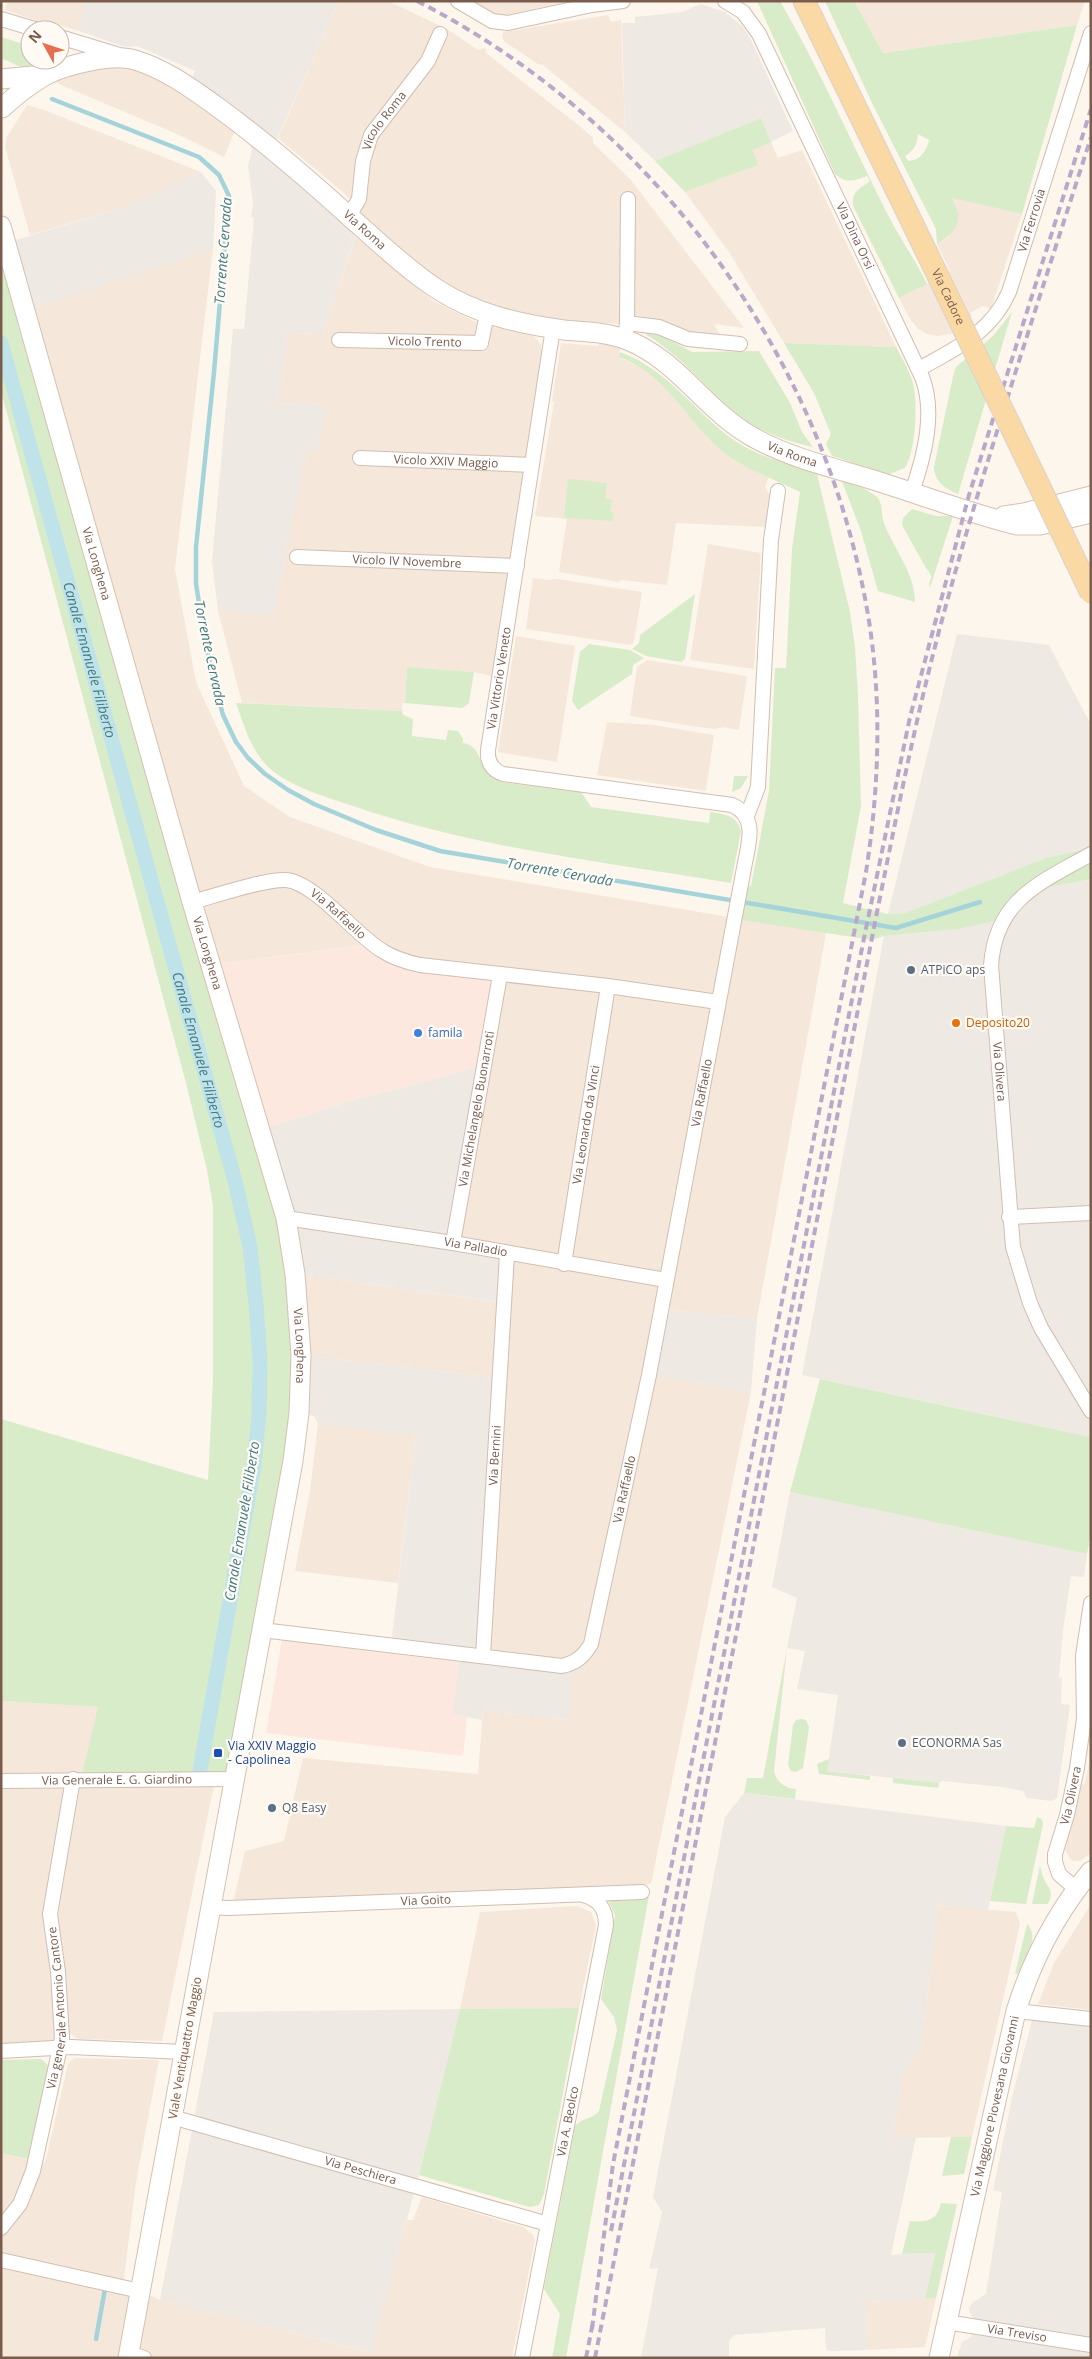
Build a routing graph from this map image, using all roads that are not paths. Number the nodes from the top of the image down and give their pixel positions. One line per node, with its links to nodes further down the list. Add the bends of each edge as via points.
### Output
1 (458, 1): 2 (street, via 492,21 508,23)
2 (623, 1)
3 (725, 1): 23 (street, Via Dina Orsi, via 743,12 759,34)
4 (804, 1): 33 (main road, Via Cadore, bridge)
5 (1, 19): 6 (street)
6 (20, 25)
7 (1091, 33): 23 (street, Via Ferrovia, via 1002,308 981,331)
8 (440, 34): 16 (street, Vicolo Roma, via 428,61 371,135 363,161 359,199)
9 (70, 40): 10 (street, Via Roma)
10 (132, 59): 11 (street, Via Roma, via 104,60); 16 (street, Via Roma, via 189,86 241,124)
11 (47, 75): 12 (street, Via Roma); 14 (street, Via Roma, via 18,93)
12 (1, 79)
13 (1, 87): 14 (street)
14 (2, 109)
15 (628, 199): 20 (street)
16 (349, 216): 18 (street, Via Roma, via 426,281 452,298)
17 (1, 226): 36 (street, Via Longhena)
18 (487, 314): 19 (street, Via Roma); 21 (street, Vicolo Trento, via 482,343)
19 (553, 328): 20 (street, Via Roma, via 605,334); 25 (street, Via Vittorio Veneto)
20 (626, 331): 22 (street, Via Roma, via 659,327 696,340); 27 (street, Via Roma, via 669,365 723,416 753,438)
21 (339, 340)
22 (740, 344)
23 (919, 369): 27 (street, Via Dina Orsi, via 929,413)
24 (360, 458): 25 (street, Vicolo XXIV Maggio)
25 (532, 465): 32 (street, Via Vittorio Veneto)
26 (778, 490): 34 (street, via 771,540 758,787)
27 (912, 492): 30 (street, Via Roma)
28 (1091, 496): 30 (street, Via Roma, via 1024,513)
29 (1091, 513): 30 (street, Via Roma, via 1028,525)
30 (988, 516)
31 (297, 557): 32 (street, Vicolo IV Novembre)
32 (517, 566): 34 (street, Via Vittorio Veneto, via 488,750 488,761 494,769 509,775 732,805)
33 (1091, 593)
34 (746, 816): 39 (street, Via Raffaello, via 750,834)
35 (1091, 854): 41 (street, Via Olivera, via 1017,900 1003,919 994,942 990,965)
36 (192, 902): 37 (street, Via Raffaello, via 262,884 291,881 314,893 372,944 399,960); 42 (street, Via Longhena)
37 (500, 975): 38 (street, Via Raffaello); 43 (street, Via Michelangelo Buonarroti)
38 (608, 986): 39 (street, Via Raffaello); 45 (street, Via Leonardo da Vinci)
39 (718, 1002): 46 (street, Via Raffaello)
40 (1091, 1213): 41 (street)
41 (1009, 1217): 47 (street, Via Olivera, via 1013,1247 1030,1303 1046,1337)
42 (286, 1218): 43 (street, Via Palladio); 49 (street, Via Longhena, via 298,1316 300,1405)
43 (453, 1243): 44 (street, Via Palladio)
44 (507, 1254): 45 (street, Via Palladio); 50 (street, Via Bernini)
45 (564, 1264): 46 (street, Via Palladio)
46 (666, 1280): 50 (street, Via Raffaello, via 649,1375 591,1644 585,1654 572,1664 562,1666)
47 (1091, 1411)
48 (1091, 1603): 56 (street, Via Olivera, via 1083,1656 1084,1719 1077,1768 1055,1854 1059,1874)
49 (262, 1630): 50 (street, Via Raffaello); 51 (street, Via Longhena)
50 (483, 1656)
51 (241, 1739): 53 (street, Viale Ventiquattro Maggio)
52 (73, 1779): 53 (street, Via Generale E. G. Giardino); 54 (street, Via Generale E. G. Giardino); 62 (street, Via generale Antonio Cantore, via 50,1914 61,1999)
53 (233, 1779): 59 (street, Viale Ventiquattro Maggio)
54 (1, 1781)
55 (1091, 1871): 56 (street, Via Maggiore Piovesana Giovanni)
56 (1076, 1889): 60 (street, Via Maggiore Piovesana Giovanni, via 1041,1947)
57 (642, 1892): 58 (street, Via Goito)
58 (582, 1895): 59 (street, Via Goito); 66 (street, Via A. Beolco, via 600,1904 606,1925)
59 (210, 1907): 64 (street, Viale Ventiquattro Maggio)
60 (1016, 2011): 61 (street); 70 (street, Via Maggiore Piovesana Giovanni)
61 (1091, 2019)
62 (60, 2048): 63 (street); 64 (street); 67 (street, Via generale Antonio Cantore, via 33,2171 20,2204)
63 (1, 2051)
64 (184, 2052): 65 (street, Viale Ventiquattro Maggio)
65 (172, 2116): 66 (street, Via Peschiera); 69 (street, Viale Ventiquattro Maggio)
66 (548, 2224): 73 (street, Via A. Beolco)
67 (1, 2228)
68 (1, 2260): 69 (street)
69 (140, 2290): 72 (street, Viale Ventiquattro Maggio)
70 (946, 2322): 71 (street, Via Treviso); 74 (street, Via Maggiore Piovesana Giovanni)
71 (1091, 2345)
72 (133, 2356)
73 (522, 2358)
74 (939, 2358)

